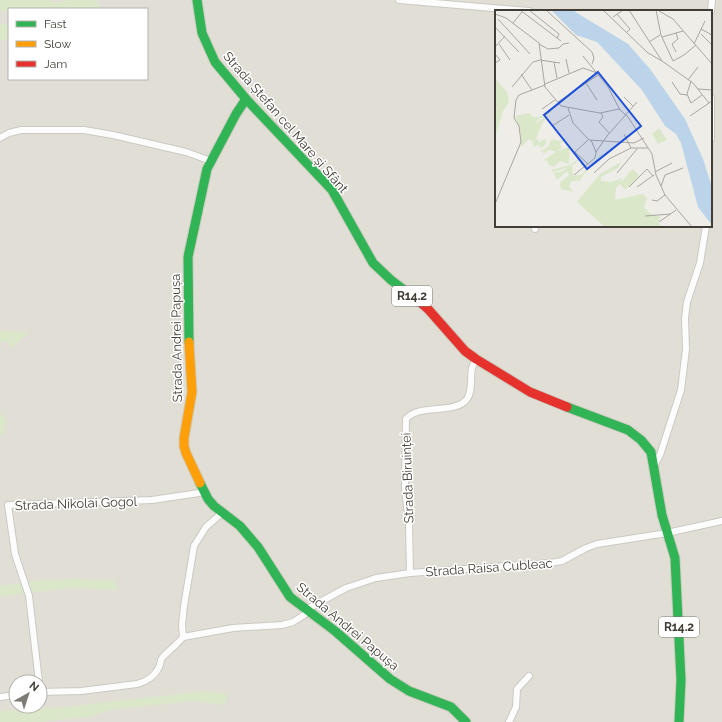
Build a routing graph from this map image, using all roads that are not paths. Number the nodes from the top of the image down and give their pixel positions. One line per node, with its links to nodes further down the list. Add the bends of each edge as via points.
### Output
1 (197, 0): 4 (main road, Strada Ștefan cel Mare și Sfânt / R14.2, via 202,33 209,51)
2 (399, 0): 3 (street)
3 (517, 10)
4 (246, 99): 6 (main road, Strada Andrei Papușa); 8 (main road, Strada Ștefan cel Mare și Sfânt / R14.2, via 332,190 373,263 390,280 418,300)
5 (0, 138): 6 (street, via 21,130 84,130 186,152)
6 (211, 161): 10 (main road, Strada Andrei Papușa, via 207,169 188,257 192,392 184,446)
7 (706, 227): 9 (street, via 700,263 685,312 686,349 681,390)
8 (476, 360): 9 (main road, Strada Ștefan cel Mare și Sfânt / R14.2, via 530,392 639,436 651,452); 14 (street, Strada Biruinței, via 472,368 468,398 461,404 416,412 406,419 405,488)
9 (654, 466): 13 (main road, Strada Ștefan cel Mare și Sfânt / R14.2)
10 (203, 490): 11 (main road, Strada Andrei Papușa, via 214,506); 17 (street, Strada Nikolai Gogol, via 199,493 152,500 8,505 15,554 29,596)
11 (223, 512): 15 (main road, Strada Andrei Papușa, via 240,526 258,547 290,597); 16 (street, via 206,527 194,546 184,606)
12 (722, 521): 13 (street, Strada Raisa Cubleac)
13 (667, 533): 14 (street, Strada Raisa Cubleac, via 597,544 562,561 550,563); 22 (main road, Strada Ștefan cel Mare și Sfânt / R14.2, via 676,570 681,680)
14 (410, 573): 15 (street, Strada Raisa Cubleac, via 376,578 346,588)
15 (307, 611): 16 (street, Strada Raisa Cubleac, via 299,619 282,625 233,628); 20 (main road, Strada Andrei Papușa, via 400,686 451,707)
16 (183, 637): 19 (street, via 161,659 155,673 146,682 81,691)
17 (38, 674)
18 (529, 676): 21 (street, via 517,688 516,707)
19 (48, 692)
20 (466, 722)
21 (509, 722)
22 (679, 722)

